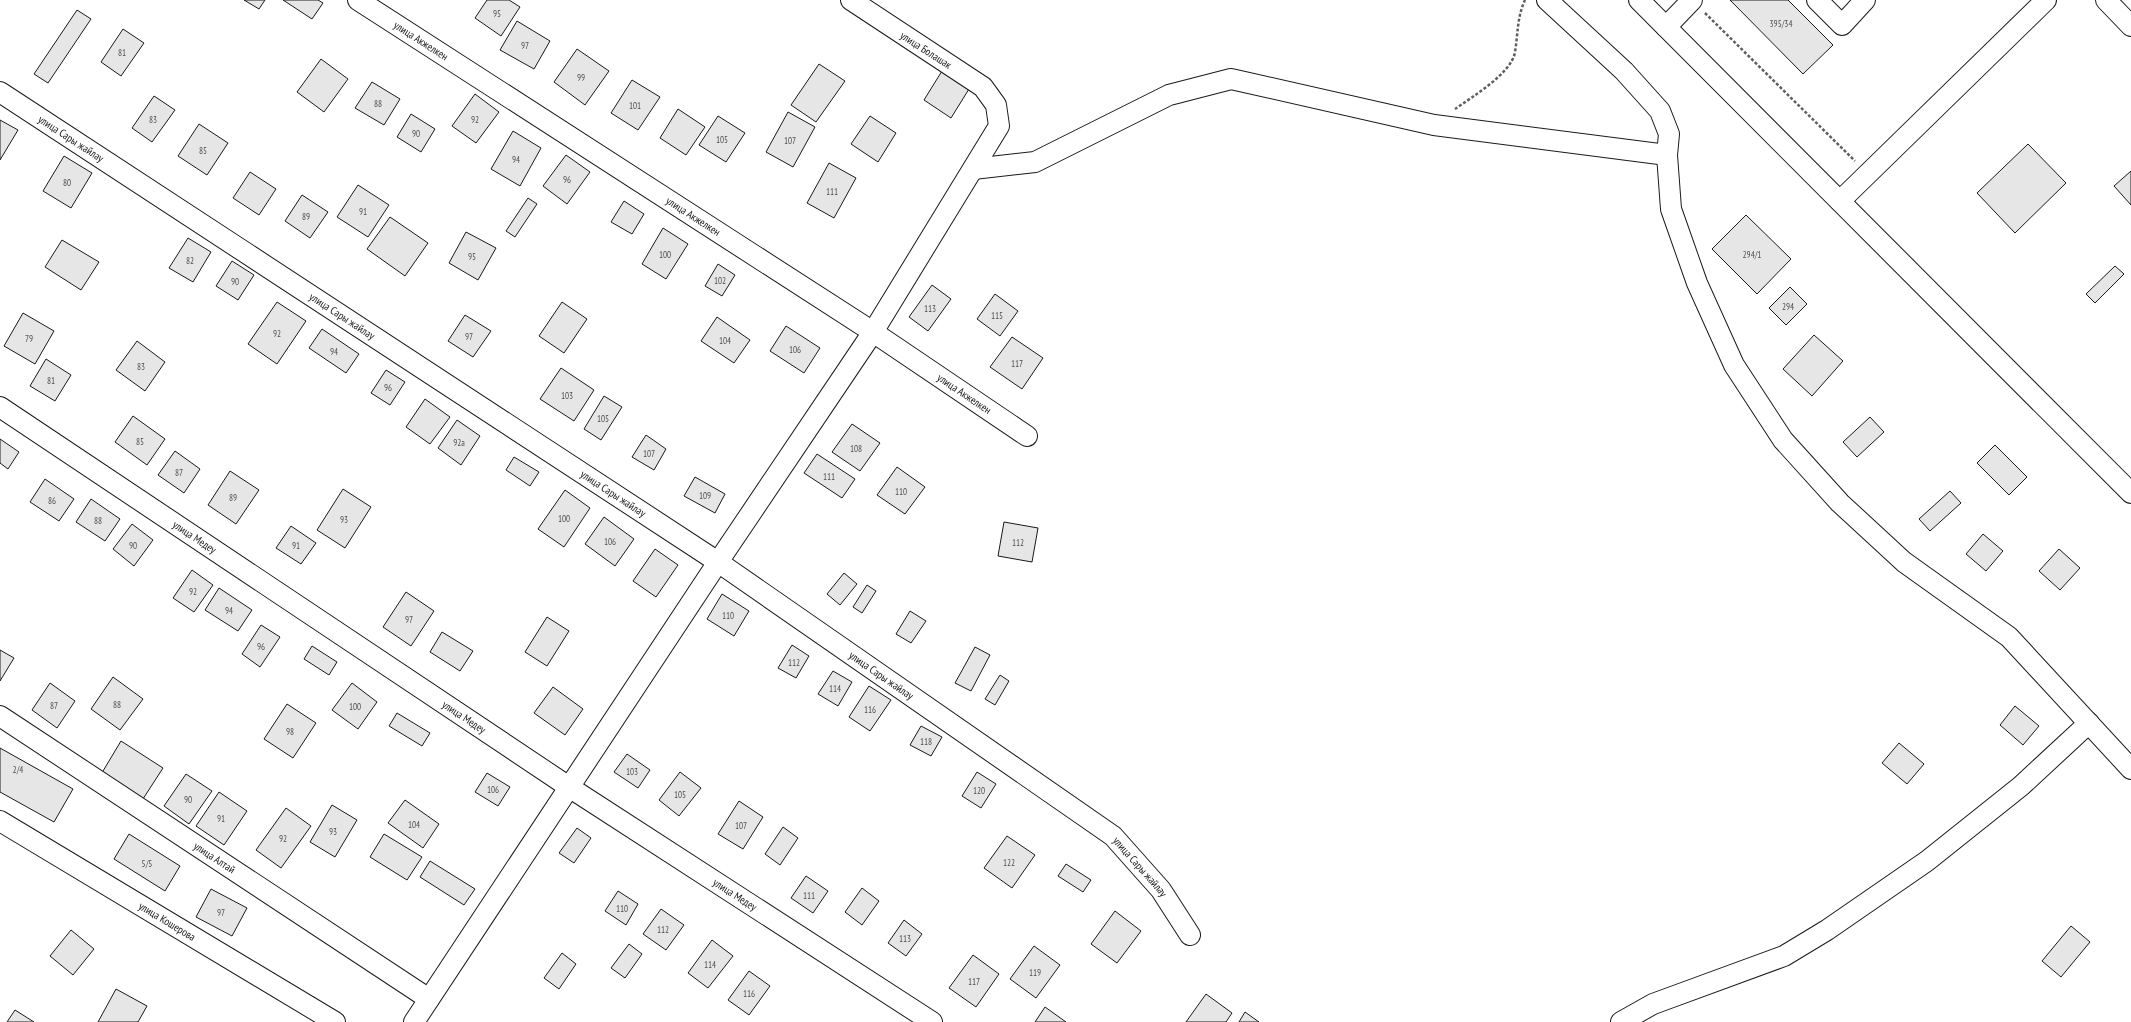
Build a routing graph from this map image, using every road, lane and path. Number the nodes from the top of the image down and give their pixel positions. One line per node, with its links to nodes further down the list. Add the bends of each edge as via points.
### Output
1 (358, 0): 19 (street, улица Акжелкен)
2 (851, 0): 16 (street, улица Болашак, via 983,87 996,106 999,126)
3 (1525, 0): 14 (path, via 1516,31 1515,53 1508,66)
4 (1548, 0): 15 (street, via 1624,71 1660,111 1669,134)
5 (1639, 0): 12 (street)
6 (1692, 0): 12 (street); 17 (path)
7 (1817, 0): 8 (street, via 1842,25)
8 (1865, 0)
9 (2046, 0): 17 (street)
10 (2106, 0): 11 (street)
11 (2131, 26)
12 (1666, 27): 18 (street)
13 (0, 92): 23 (street, улица Сары жайлау)
14 (1434, 125): 15 (street); 16 (street, via 1231,79 1169,95 1035,162)
15 (1667, 155): 25 (street, via 1671,208 1697,283 1734,365 1783,440 1840,503 1904,562 2010,637)
16 (973, 169): 19 (street)
17 (1868, 174): 18 (street)
18 (1840, 201): 22 (street)
19 (873, 332): 21 (street, улица Акжелкен); 23 (street)
20 (0, 407): 27 (street, улица Медеу)
21 (1027, 436)
22 (2131, 493)
23 (718, 562): 27 (street); 29 (street, улица Сары жайлау, via 1113,836 1161,890)
24 (0, 716): 30 (street, улица Алтай)
25 (2089, 723): 26 (street); 34 (street, via 2021,786 1927,861 1827,930 1784,956 1653,1004)
26 (2131, 769)
27 (569, 787): 30 (street); 33 (street, улица Медеу)
28 (0, 821): 31 (street, улица Кошерова)
29 (1190, 935)
30 (428, 999): 32 (street)
31 (335, 1022)
32 (414, 1022)
33 (932, 1022)
34 (1621, 1022)

